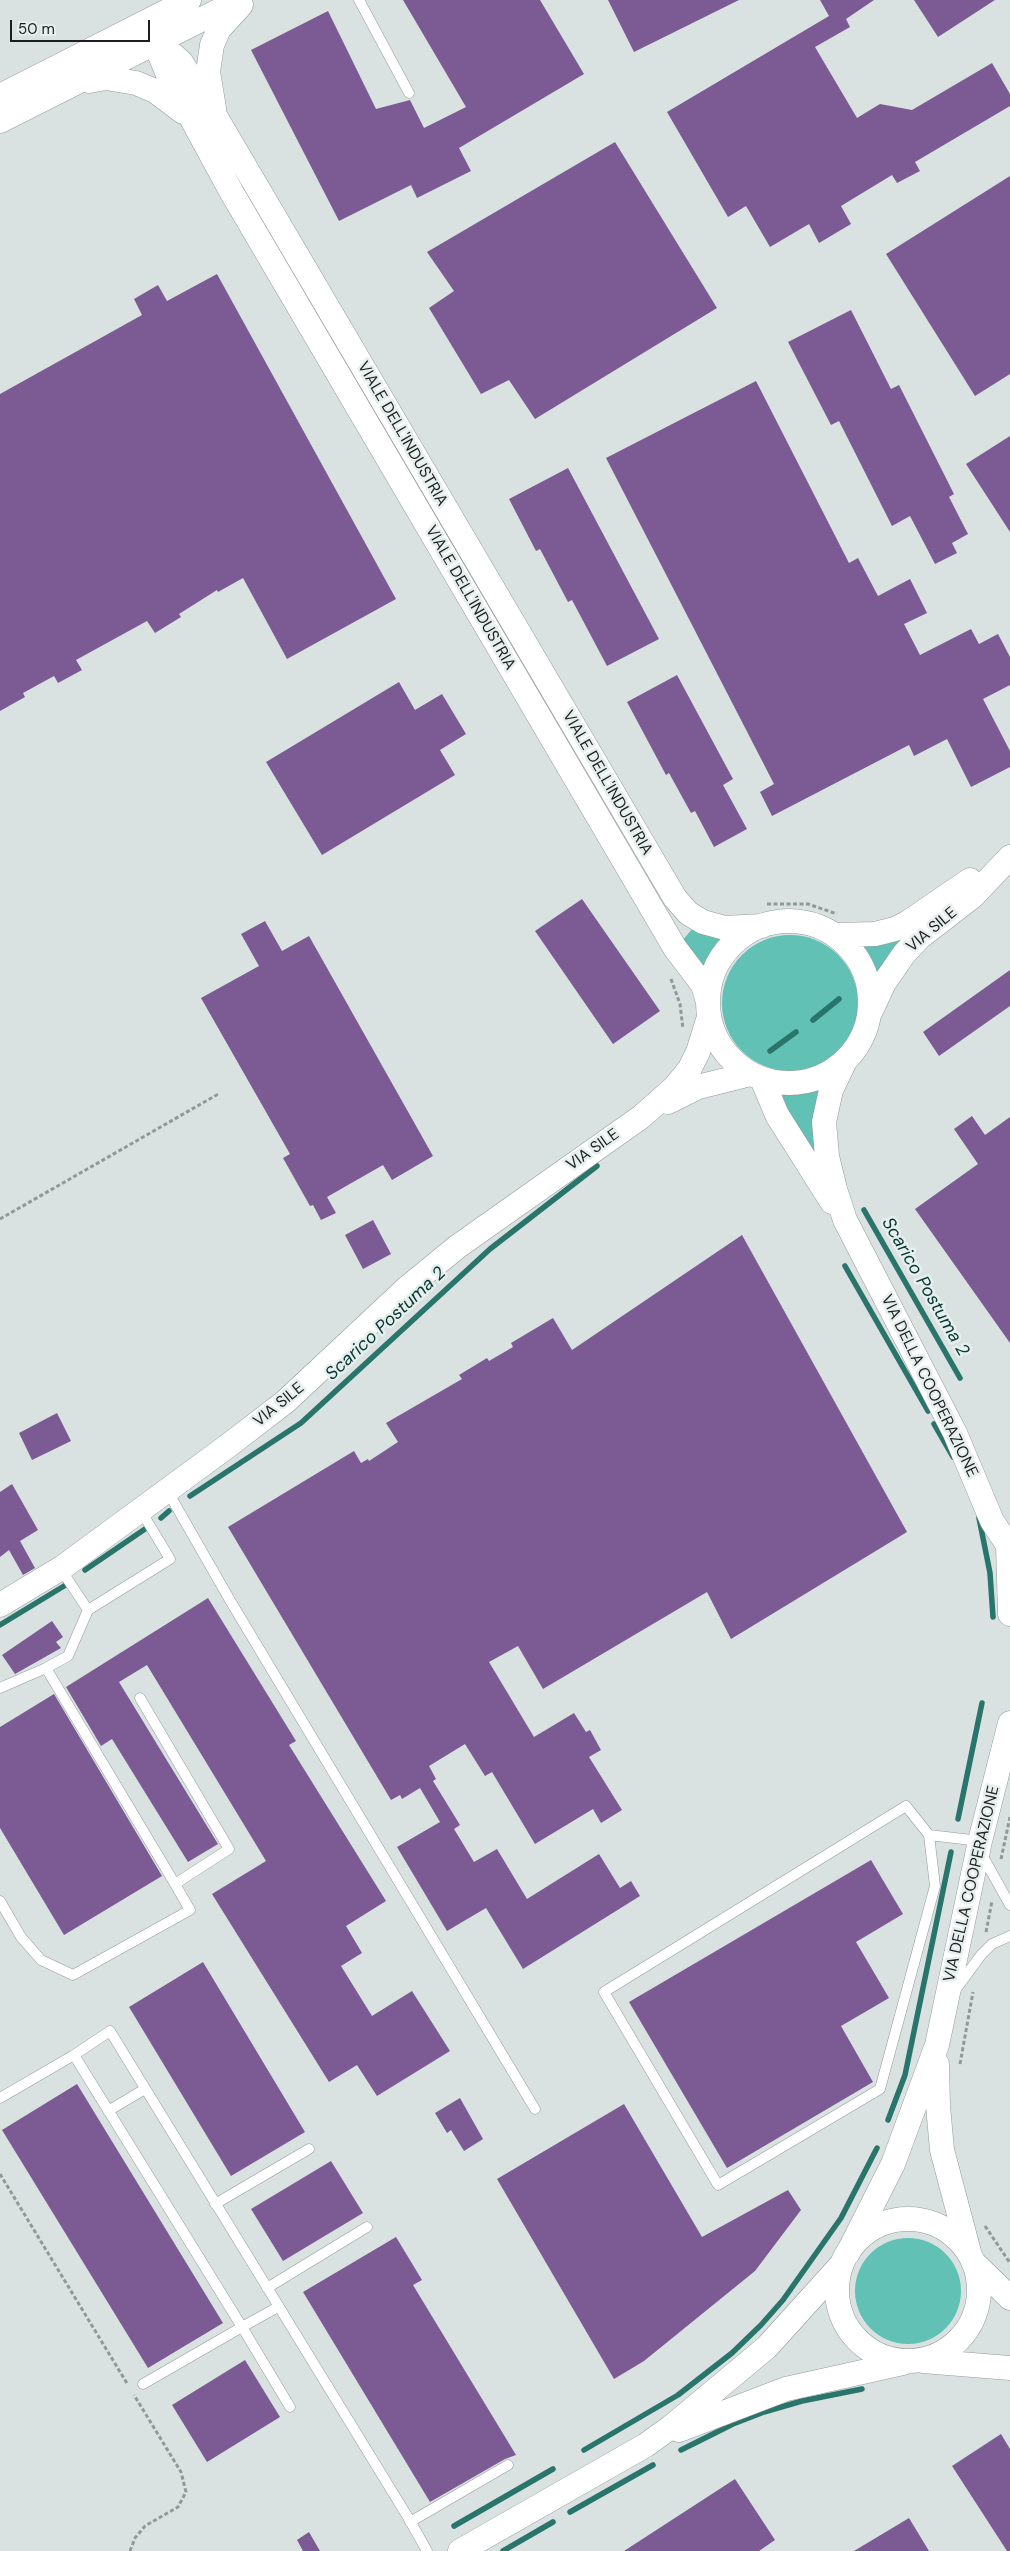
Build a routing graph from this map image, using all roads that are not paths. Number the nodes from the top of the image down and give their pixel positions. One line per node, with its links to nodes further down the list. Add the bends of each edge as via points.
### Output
1 (189, 0): 5 (street)
2 (240, 0): 5 (street)
3 (246, 0): 10 (street, via 224,23 212,45 208,72)
4 (359, 0): 7 (lane)
5 (153, 31): 6 (street); 8 (street); 9 (street, via 163,65); 10 (street, VIALE DELL'INDUSTRIA, via 181,62)
6 (70, 86): 9 (street, via 106,78 136,83 155,91); 11 (street)
7 (409, 93)
8 (0, 96)
9 (190, 118): 17 (street, VIALE DELL'INDUSTRIA, via 670,941 703,985)
10 (217, 119): 14 (street, VIALE DELL'INDUSTRIA, via 675,898 688,913 703,922 732,928)
11 (0, 121)
12 (1010, 857): 13 (street, VIA SILE); 16 (street, VIA SILE, via 973,896)
13 (959, 887): 15 (street, VIA SILE, via 895,929 875,934); 16 (lane, via 960,896 932,918)
14 (760, 916): 15 (street, via 787,922); 17 (street, via 723,956 712,978)
15 (837, 925): 18 (street, via 866,976)
16 (920, 938): 18 (street, VIA SILE, via 892,969)
17 (709, 1010): 20 (street, via 720,1046 734,1062); 21 (street, VIA SILE, via 698,1052 689,1070)
18 (869, 1015): 19 (street, via 861,1040)
19 (845, 1061): 20 (street, via 824,1075 800,1083 774,1082); 22 (street, VIA DELLA COOPERAZIONE, via 829,1094 824,1131 826,1156)
20 (756, 1076): 21 (street, VIA SILE, via 698,1088); 22 (street, VIA DELLA COOPERAZIONE, via 788,1134)
21 (641, 1117): 23 (street, VIA SILE, via 457,1247 407,1288 285,1402)
22 (845, 1220): 28 (street, VIA DELLA COOPERAZIONE, via 955,1433 992,1521 1008,1545)
23 (168, 1492): 24 (street, VIA SILE); 44 (lane)
24 (141, 1511): 25 (street, VIA SILE); 27 (lane, via 170,1559)
25 (60, 1568): 26 (street, VIA SILE); 27 (lane)
26 (0, 1604)
27 (88, 1610): 29 (lane, via 68,1656)
28 (1010, 1614)
29 (46, 1668): 30 (lane); 35 (lane)
30 (0, 1688)
31 (140, 1698): 35 (lane, via 230,1849)
32 (1010, 1723): 34 (street, VIA DELLA COOPERAZIONE)
33 (929, 1835): 33 (lane, via 935,1886 880,2089 718,2185 604,1992 906,1806); 34 (lane)
34 (979, 1845): 37 (lane); 39 (street, VIA DELLA COOPERAZIONE)
35 (175, 1884): 36 (lane, via 190,1910 73,1975 41,1960 21,1937)
36 (0, 1901)
37 (1010, 1905)
38 (1010, 1936): 39 (lane, via 992,1944 981,1955)
39 (946, 2004): 40 (street, VIA DELLA COOPERAZIONE)
40 (937, 2044): 49 (street, VIA DELLA COOPERAZIONE, via 893,2164); 50 (street, VIA DELLA COOPERAZIONE, via 936,2087 942,2150)
41 (74, 2055): 42 (lane, via 110,2031); 43 (lane); 45 (lane)
42 (145, 2089): 45 (lane); 47 (lane)
43 (0, 2098)
44 (535, 2109)
45 (108, 2110): 54 (lane)
46 (309, 2149): 47 (lane)
47 (215, 2204): 51 (lane)
48 (367, 2227): 51 (lane)
49 (845, 2259): 50 (street, via 856,2243 877,2227 919,2220 946,2230); 55 (street, via 837,2289 847,2326 863,2345 874,2352 892,2359); 59 (street, VIA DELLA COOPERAZIONE, via 767,2347)
50 (972, 2259): 52 (street); 55 (street, via 979,2289 978,2303 967,2329 947,2349)
51 (267, 2288): 53 (lane)
52 (1010, 2298)
53 (278, 2307): 54 (lane); 61 (lane)
54 (242, 2327): 57 (lane); 58 (lane)
55 (914, 2361): 56 (street); 59 (street, VIA DELLA COOPERAZIONE, via 776,2392)
56 (1010, 2368)
57 (143, 2384)
58 (290, 2407)
59 (646, 2444): 63 (street, VIA DELLA COOPERAZIONE)
60 (508, 2464): 61 (lane)
61 (410, 2522): 62 (lane)
62 (427, 2551)
63 (460, 2551)

